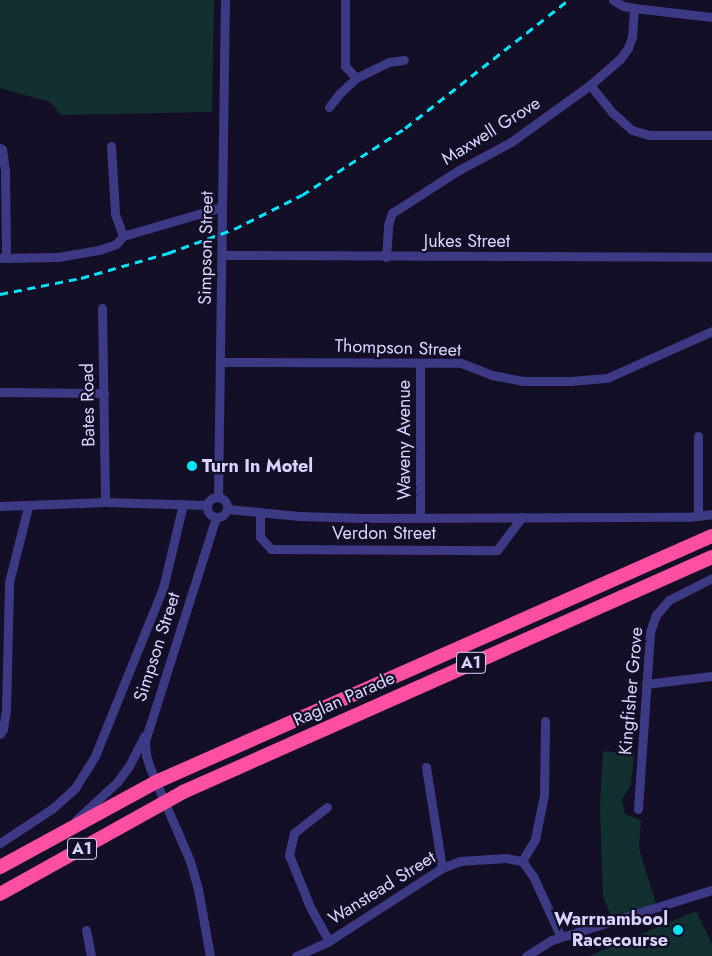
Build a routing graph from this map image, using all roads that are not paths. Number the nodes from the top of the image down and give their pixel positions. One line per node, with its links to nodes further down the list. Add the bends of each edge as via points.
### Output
1 (225, 0): 13 (street, Simpson Street)
2 (345, 0): 7 (street, via 345,66)
3 (613, 0): 4 (street)
4 (634, 8): 5 (street); 8 (street, Maxwell Grove, via 628,48)
5 (712, 17)
6 (404, 60): 7 (street, via 389,62)
7 (356, 78): 9 (street)
8 (590, 84): 10 (street, via 613,113 632,130 649,135); 16 (street, Maxwell Grove, via 511,142 392,212)
9 (329, 107)
10 (712, 135)
11 (112, 146): 14 (street, via 115,214)
12 (0, 148): 18 (street, via 5,171)
13 (222, 207): 14 (street); 15 (street, Simpson Street)
14 (123, 236): 18 (street, via 116,244 99,250 58,257)
15 (222, 255): 16 (street, Jukes Street); 21 (street, Simpson Street)
16 (386, 257): 17 (street, Jukes Street)
17 (712, 257)
18 (3, 258)
19 (102, 308): 24 (street, Bates Road)
20 (712, 331): 22 (street, Thompson Street, via 600,379 523,381 461,363)
21 (220, 362): 22 (street, Thompson Street); 26 (street, Simpson Street)
22 (420, 362): 36 (street, Waveny Avenue)
23 (0, 392): 24 (street)
24 (104, 392): 27 (street, Bates Road)
25 (698, 436): 35 (street)
26 (218, 497): 29 (street, via 212,498); 32 (street, via 224,500)
27 (105, 502): 28 (street); 31 (street)
28 (183, 504): 29 (street); 52 (street, via 163,588 96,756 75,788 53,808)
29 (207, 505): 37 (street, via 209,514)
30 (0, 506): 31 (street)
31 (28, 506): 46 (street, via 9,582 6,710)
32 (227, 509): 33 (street, Verdon Street); 37 (street, via 223,516)
33 (260, 512): 36 (street, Verdon Street, via 363,518); 38 (street, Verdon Street, via 260,537 271,549 497,550)
34 (712, 514): 35 (street, Verdon Street)
35 (698, 516): 38 (street, Verdon Street)
36 (420, 517): 38 (street, Verdon Street)
37 (216, 518): 45 (street, Simpson Street)
38 (522, 518)
39 (712, 536): 48 (highway, Raglan Parade / A1)
40 (712, 557): 49 (highway, Raglan Parade / A1, via 239,766)
41 (712, 578): 43 (street, Kingfisher Grove, via 669,600 656,615 650,632)
42 (712, 676): 43 (street)
43 (646, 684): 51 (street, Kingfisher Grove)
44 (545, 721): 54 (street, via 544,795 535,839)
45 (147, 729): 48 (street, Simpson Street, via 146,755); 53 (street, Simpson Street, via 129,766 117,782 75,821)
46 (0, 734)
47 (426, 767): 56 (street)
48 (156, 782): 49 (street, Simpson Street); 53 (highway, Raglan Parade / A1)
49 (164, 803): 58 (highway, Raglan Parade / A1); 63 (street, Simpson Street, via 190,860)
50 (327, 807): 61 (street, via 294,833 289,855 310,907)
51 (638, 809)
52 (0, 843)
53 (30, 850): 55 (highway, Raglan Parade / A1)
54 (522, 861): 56 (street, Wanstead Street, via 506,858 460,861); 60 (street, via 533,876)
55 (0, 867)
56 (442, 868): 61 (street, Wanstead Street)
57 (712, 890): 60 (street)
58 (0, 894)
59 (86, 930): 62 (street)
60 (561, 937): 65 (street)
61 (329, 941): 64 (street, Wanstead Street)
62 (91, 956)
63 (210, 956)
64 (296, 956)
65 (526, 956)

